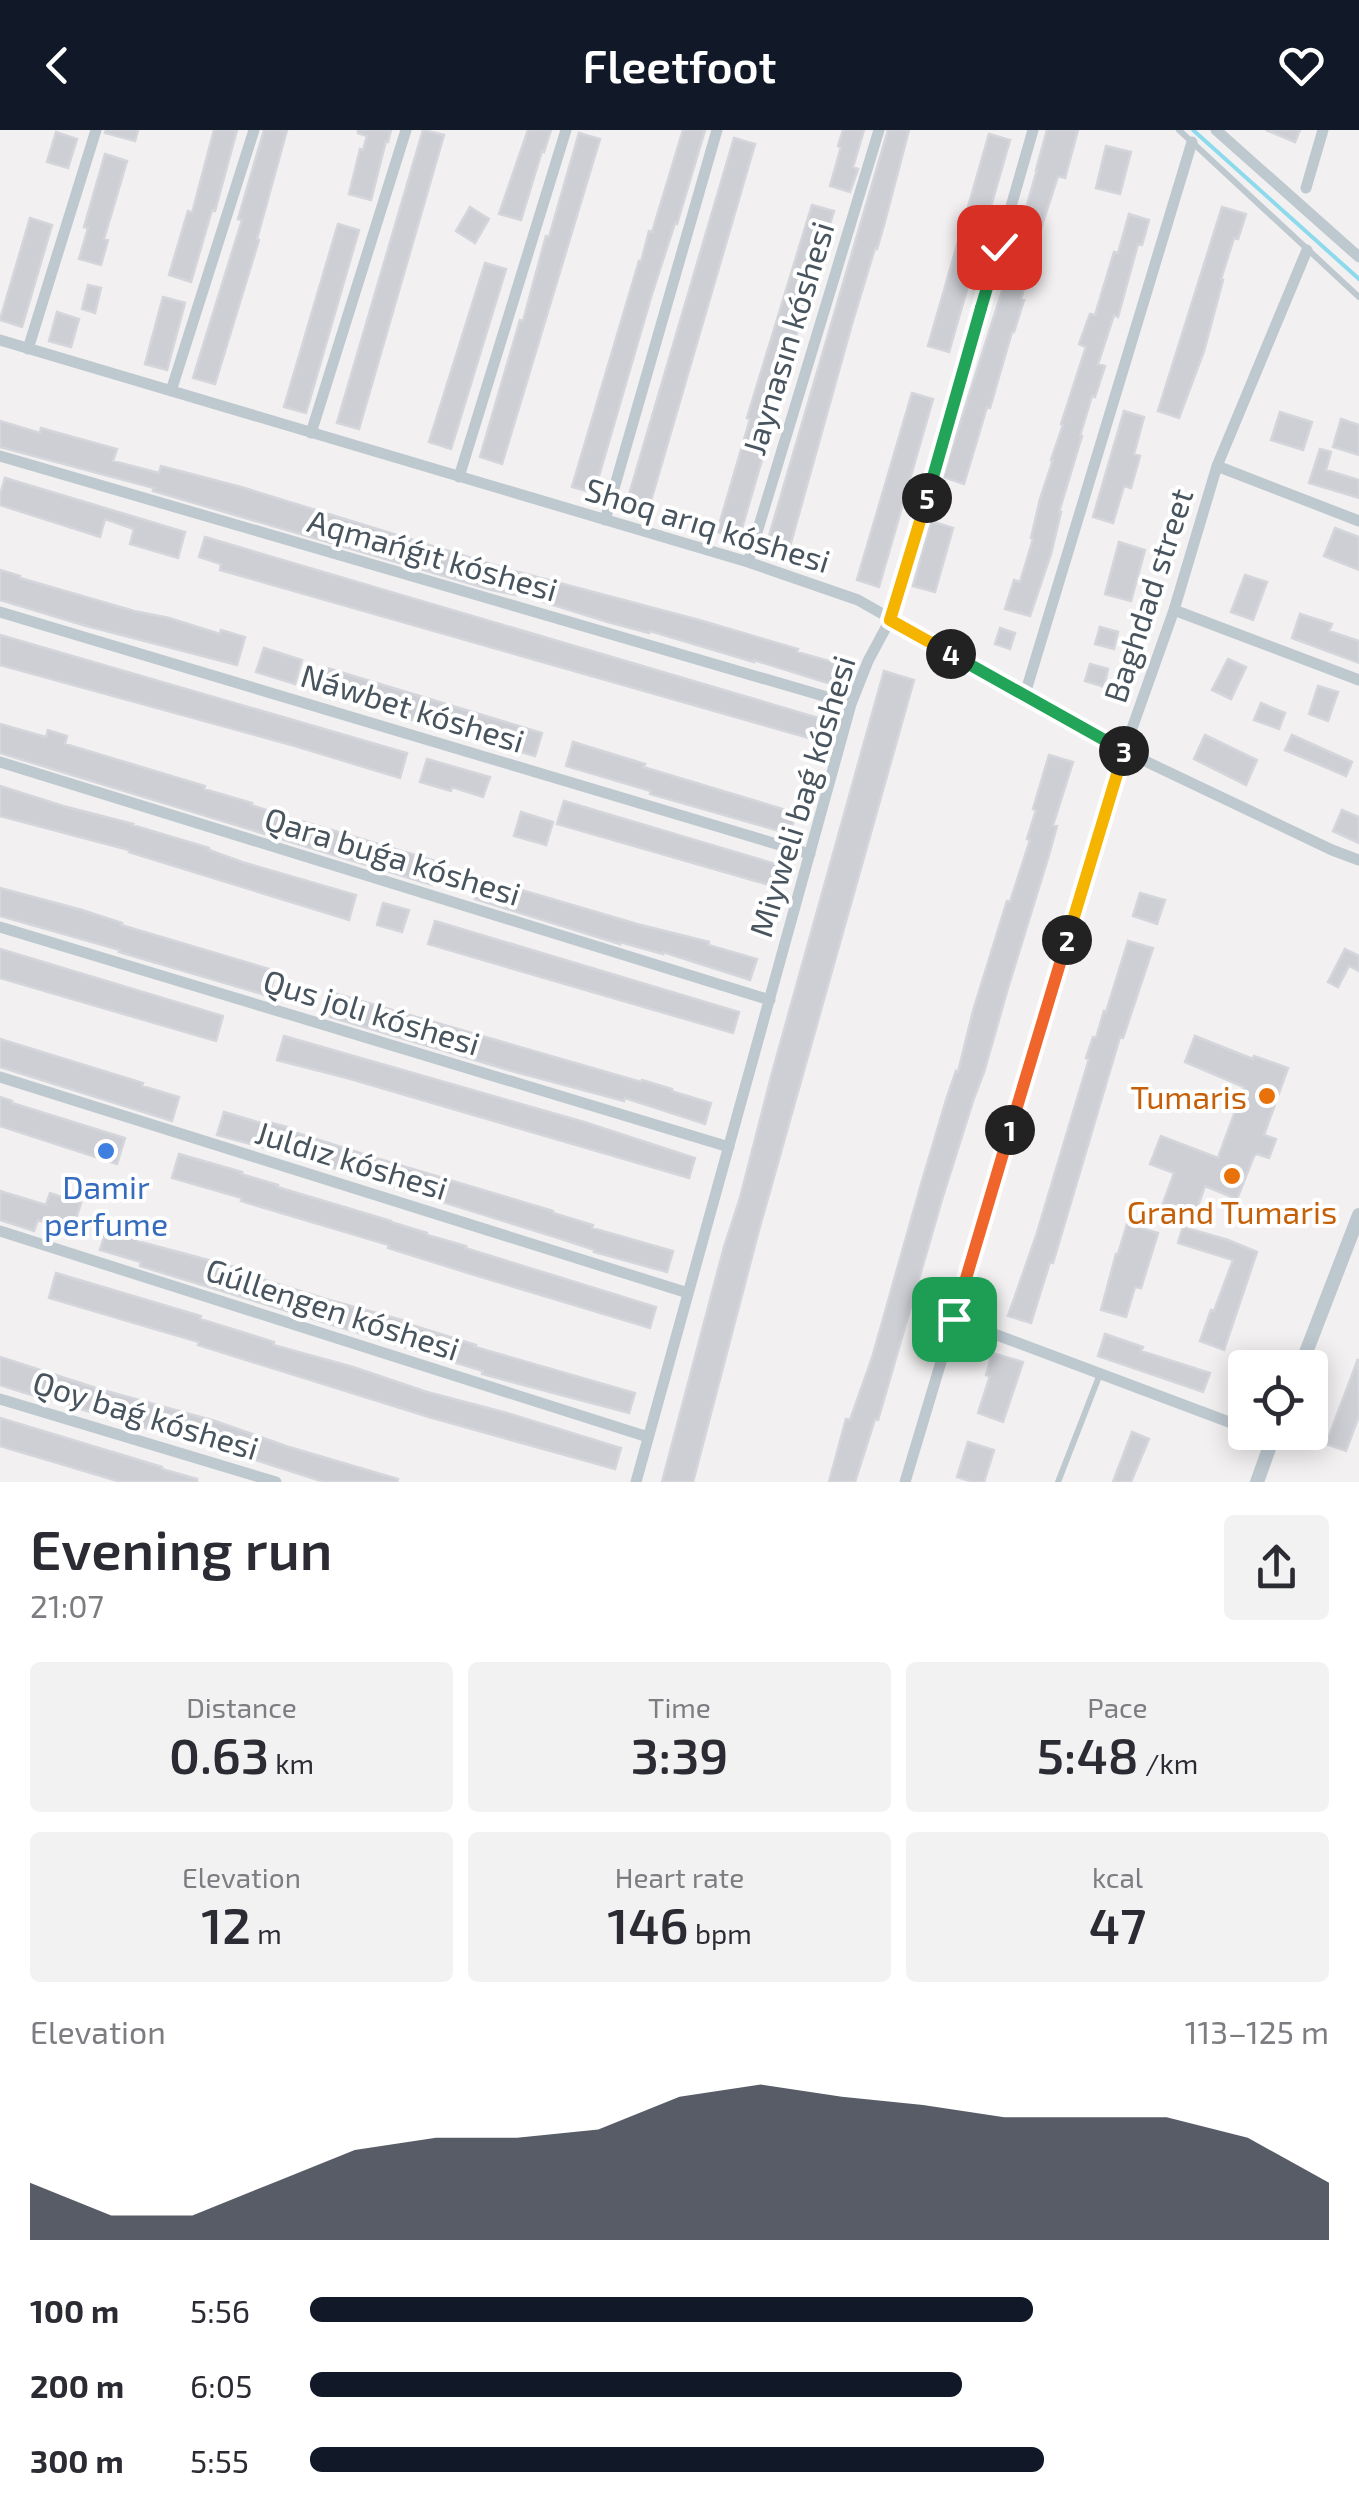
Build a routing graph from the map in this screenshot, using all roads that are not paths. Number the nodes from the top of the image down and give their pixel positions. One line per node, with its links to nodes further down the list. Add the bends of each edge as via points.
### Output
1 (96, 130): 17 (street)
2 (254, 130): 18 (street)
3 (406, 130): 19 (street)
4 (566, 130): 22 (street)
5 (716, 130): 23 (street)
6 (880, 130): 25 (street, Jaynasın kóshesi)
7 (1032, 130): 28 (street, Miyweli baǵ kóshesi)
8 (1179, 130): 11 (lane)
9 (1216, 130): 14 (street)
10 (1323, 130): 12 (street)
11 (1192, 142): 13 (lane); 30 (street)
12 (1306, 188)
13 (1306, 250): 15 (lane); 21 (street, Baghdad street)
14 (1359, 257)
15 (1359, 297)
16 (0, 340): 17 (street, Shoq arıq kóshesi)
17 (28, 349): 18 (street, Shoq arıq kóshesi)
18 (172, 391): 19 (street, Shoq arıq kóshesi)
19 (311, 433): 22 (street, Shoq arıq kóshesi)
20 (0, 456): 31 (street, Aqmańǵıt kóshesi)
21 (1217, 466): 24 (street); 26 (street, Baghdad street)
22 (459, 477): 23 (street, Shoq arıq kóshesi)
23 (605, 520): 25 (street, Shoq arıq kóshesi)
24 (1359, 521)
25 (748, 562): 28 (street, Shoq arıq kóshesi, via 858,600)
26 (1174, 610): 29 (street); 32 (street, Baghdad street)
27 (0, 612): 34 (street, Náwbet kóshesi)
28 (890, 620): 30 (street, Shoq arıq kóshesi); 31 (street, Miyweli baǵ kóshesi)
29 (1359, 680)
30 (1025, 694): 32 (street, Shoq arıq kóshesi)
31 (852, 704): 34 (street, Miyweli baǵ kóshesi)
32 (1124, 751): 35 (street, Shoq arıq kóshesi); 43 (street, Baghdad street)
33 (0, 762): 37 (street, Qara buǵa kóshesi)
34 (810, 854): 37 (street, Miyweli baǵ kóshesi)
35 (1359, 860)
36 (0, 928): 39 (street, Qus jolı kóshesi)
37 (770, 1000): 39 (street, Miyweli baǵ kóshesi)
38 (0, 1077): 42 (street, Juldız kóshesi)
39 (729, 1147): 42 (street, Miyweli baǵ kóshesi)
40 (1359, 1215): 44 (street)
41 (0, 1230): 48 (street, Gúllengen kóshesi)
42 (688, 1293): 48 (street, Miyweli baǵ kóshesi)
43 (954, 1319): 45 (street); 52 (street, Baghdad street)
44 (1307, 1350)
45 (1100, 1373): 47 (street); 53 (lane)
46 (0, 1399): 50 (street, Qoy baǵ kóshesi)
47 (1228, 1422)
48 (648, 1437): 51 (street, Miyweli baǵ kóshesi)
49 (1269, 1450): 54 (street)
50 (276, 1482)
51 (636, 1482)
52 (905, 1482)
53 (1058, 1482)
54 (1256, 1482)

